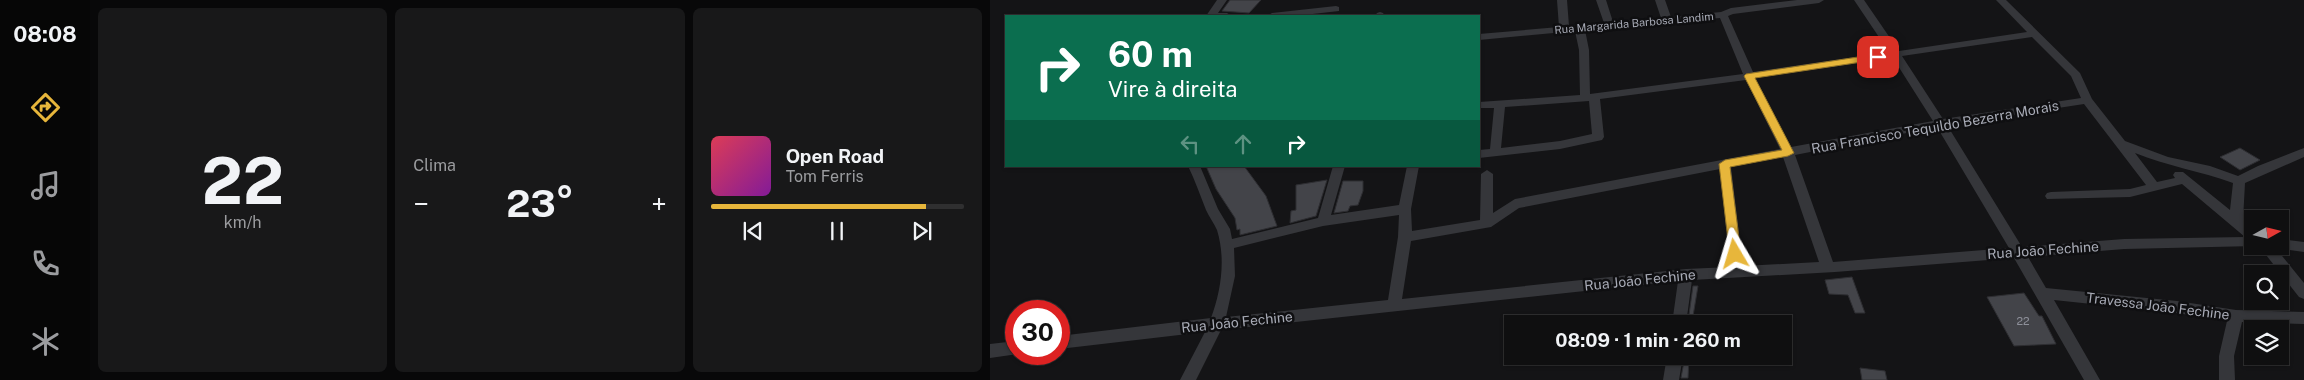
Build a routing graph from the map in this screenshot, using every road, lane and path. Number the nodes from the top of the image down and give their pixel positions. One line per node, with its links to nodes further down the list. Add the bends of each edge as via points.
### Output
1 (1222, 0): 11 (street)
2 (1562, 0): 16 (street)
3 (1601, 0): 14 (street)
4 (1660, 0): 13 (street)
5 (1726, 0): 10 (street)
6 (1819, 0): 10 (street, Rua Margarida Barbosa Landim)
7 (1859, 0): 19 (street)
8 (2001, 0): 17 (street)
9 (1337, 9): 12 (street)
10 (1727, 13): 13 (street, Rua Margarida Barbosa Landim); 20 (street)
11 (1213, 15)
12 (1281, 15)
13 (1667, 20): 14 (street, Rua Margarida Barbosa Landim)
14 (1608, 25): 15 (street, Rua Margarida Barbosa Landim)
15 (1579, 27): 16 (street, Rua Margarida Barbosa Landim); 21 (street)
16 (1564, 29): 18 (street, Rua Margarida Barbosa Landim)
17 (2033, 34): 19 (street); 22 (street, via 2076,75)
18 (1480, 37)
19 (1897, 54): 20 (street); 25 (street)
20 (1749, 76): 21 (street); 29 (street)
21 (1589, 97): 23 (street); 28 (street, via 1598,137)
22 (2087, 100): 25 (street, Rua Francisco Tequildo Bezerra Morais); 26 (street)
23 (1500, 103): 24 (street); 28 (street)
24 (1480, 104)
25 (1940, 123): 29 (street, Rua Francisco Tequildo Bezerra Morais); 51 (street)
26 (2122, 144): 31 (street); 39 (street)
27 (2304, 152): 38 (street)
28 (1495, 153): 30 (street)
29 (1788, 153): 32 (street, Rua Francisco Tequildo Bezerra Morais); 53 (street)
30 (1480, 154)
31 (2166, 161): 37 (street); 38 (street, via 2210,170)
32 (1725, 164): 44 (street, Rua Francisco Tequildo Bezerra Morais, via 1515,204); 54 (street)
33 (1195, 167): 48 (street)
34 (1339, 167): 42 (street)
35 (1413, 167): 41 (street)
36 (1487, 174): 44 (street)
37 (2183, 180): 39 (street); 43 (street)
38 (2239, 181): 43 (street)
39 (2155, 188): 40 (street, via 2130,193)
40 (2051, 196)
41 (1405, 209): 42 (street); 46 (street)
42 (1322, 221): 48 (street)
43 (2236, 223): 45 (street)
44 (1486, 224): 46 (street, Rua Francisco Tequildo Bezerra Morais)
45 (2244, 229)
46 (1405, 237): 58 (street)
47 (2244, 242): 51 (street, Rua João Fechine, via 2133,243)
48 (1227, 244): 62 (street, via 1225,302)
49 (2289, 245): 50 (street)
50 (2304, 247)
51 (2019, 251): 53 (street, Rua João Fechine); 56 (street)
52 (2273, 255): 57 (street)
53 (1828, 267): 54 (street, Rua João Fechine)
54 (1737, 272): 55 (street, Rua João Fechine)
55 (1686, 275): 58 (street, Rua João Fechine); 59 (street)
56 (2042, 293): 60 (street, Travessa João Fechine); 69 (street)
57 (2304, 293)
58 (1394, 305): 62 (street, Rua João Fechine)
59 (1680, 315)
60 (2236, 316): 61 (street, Travessa João Fechine); 70 (street, via 2227,347)
61 (2304, 318)
62 (1216, 324): 63 (street, Rua João Fechine); 67 (street)
63 (1070, 342)
64 (1005, 349): 65 (street)
65 (990, 351)
66 (1674, 365): 68 (street)
67 (1188, 380)
68 (1671, 380)
69 (2092, 380)
70 (2227, 380)

